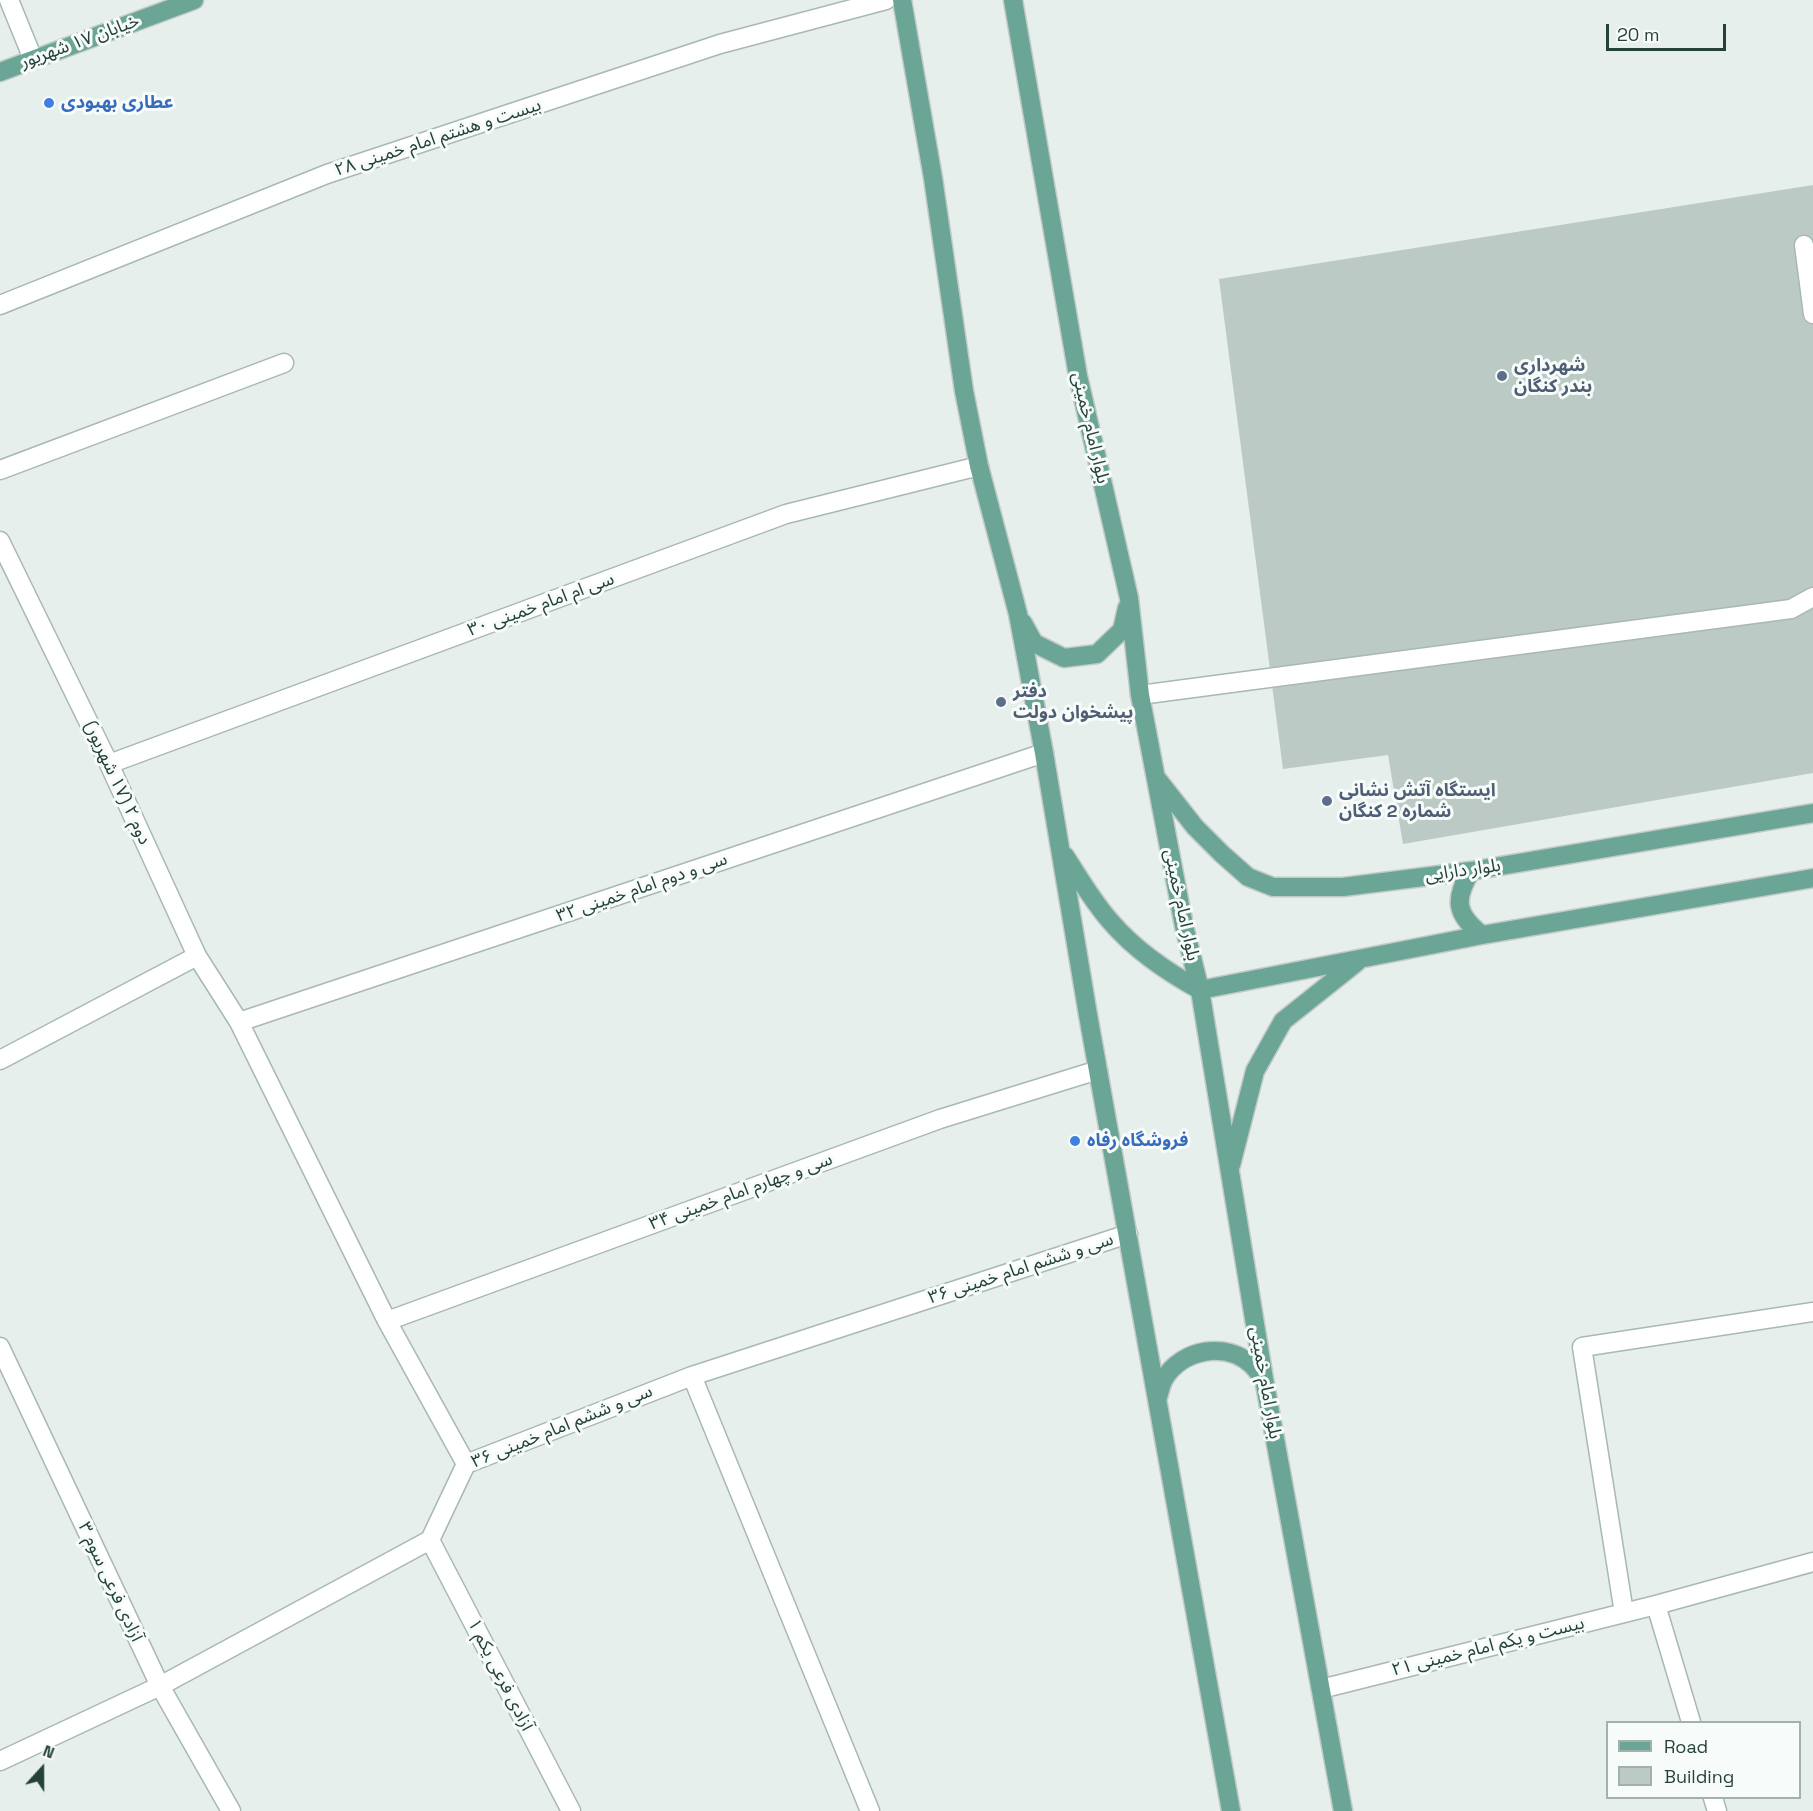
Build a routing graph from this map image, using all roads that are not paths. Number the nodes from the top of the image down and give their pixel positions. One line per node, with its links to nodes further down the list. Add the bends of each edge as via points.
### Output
1 (9, 0): 6 (street)
2 (194, 0): 6 (main road, خیابان ۱۷ شهریور)
3 (886, 0): 9 (street, بیست و هشتم امام خمینی ۲۸, via 720,44 327,174)
4 (902, 0): 12 (main road)
5 (1013, 0): 16 (main road, بلوار امام خمینی, via 1078,376)
6 (33, 59): 7 (main road, خیابان ۱۷ شهریور)
7 (0, 72)
8 (1804, 245): 10 (street)
9 (0, 305)
10 (1813, 314)
11 (284, 363): 13 (street)
12 (979, 466): 17 (main road); 20 (street, سی ام امام خمینی ۳۰, via 786,514)
13 (0, 470)
14 (0, 541): 20 (street, دوم ۲ (۱۷ شهریور))
15 (1813, 597): 18 (street, via 1791,609)
16 (1129, 598): 17 (main road, via 1122,630 1097,654 1064,658 1034,643); 18 (main road, بلوار امام خمینی)
17 (1018, 614): 19 (main road)
18 (1140, 694): 21 (main road, بلوار امام خمینی)
19 (1044, 753): 23 (main road); 30 (street, سی و دوم امام خمینی ۳۲)
20 (110, 764): 27 (street, دوم ۲ (۱۷ شهریور))
21 (1155, 776): 24 (main road, بلوار دارایی, via 1222,854 1248,877 1273,887 1342,887); 29 (main road, بلوار امام خمینی)
22 (1813, 813): 24 (main road, بلوار دارایی)
23 (1061, 850): 29 (main road, via 1111,922 1160,966); 32 (main road)
24 (1471, 871): 26 (main road, via 1458,900 1470,926)
25 (1813, 878): 26 (main road)
26 (1482, 935): 28 (main road)
27 (197, 956): 30 (street, دوم ۲ (۱۷ شهریور)); 31 (street)
28 (1361, 959): 29 (main road); 33 (main road, via 1283,1022 1255,1071)
29 (1200, 990): 33 (main road, بلوار امام خمینی)
30 (239, 1022): 36 (street, دوم ۲ (۱۷ شهریور))
31 (0, 1060)
32 (1098, 1070): 34 (main road); 36 (street, سی و چهارم امام خمینی ۳۴, via 940,1119)
33 (1229, 1172): 39 (main road, بلوار امام خمینی)
34 (1128, 1234): 38 (street, سی و ششم امام خمینی ۳۶); 40 (main road)
35 (1813, 1312): 45 (street, via 1582,1347)
36 (387, 1321): 41 (street, دوم ۲ (۱۷ شهریور))
37 (0, 1347): 46 (street, آزادی فرعی سوم ۳)
38 (692, 1376): 41 (street, سی و ششم امام خمینی ۳۶); 52 (street)
39 (1264, 1380): 40 (main road, via 1251,1364 1234,1354 1215,1350 1194,1354 1177,1363 1164,1379); 47 (main road, بلوار امام خمینی)
40 (1158, 1398): 53 (main road)
41 (466, 1464): 42 (street, سی و ششم امام خمینی ۳۶)
42 (430, 1539): 46 (street); 51 (street, آزادی فرعی یکم ۱)
43 (1813, 1562): 44 (street, بیست و یکم امام خمینی ۲۱)
44 (1656, 1605): 45 (street, بیست و یکم امام خمینی ۲۱); 48 (street)
45 (1624, 1613): 47 (street, بیست و یکم امام خمینی ۲۱)
46 (160, 1686): 49 (street); 50 (street, آزادی فرعی سوم ۳)
47 (1321, 1689): 54 (main road, بلوار امام خمینی)
48 (1691, 1721)
49 (0, 1761)
50 (231, 1811)
51 (571, 1811)
52 (870, 1811)
53 (1231, 1811)
54 (1343, 1811)

